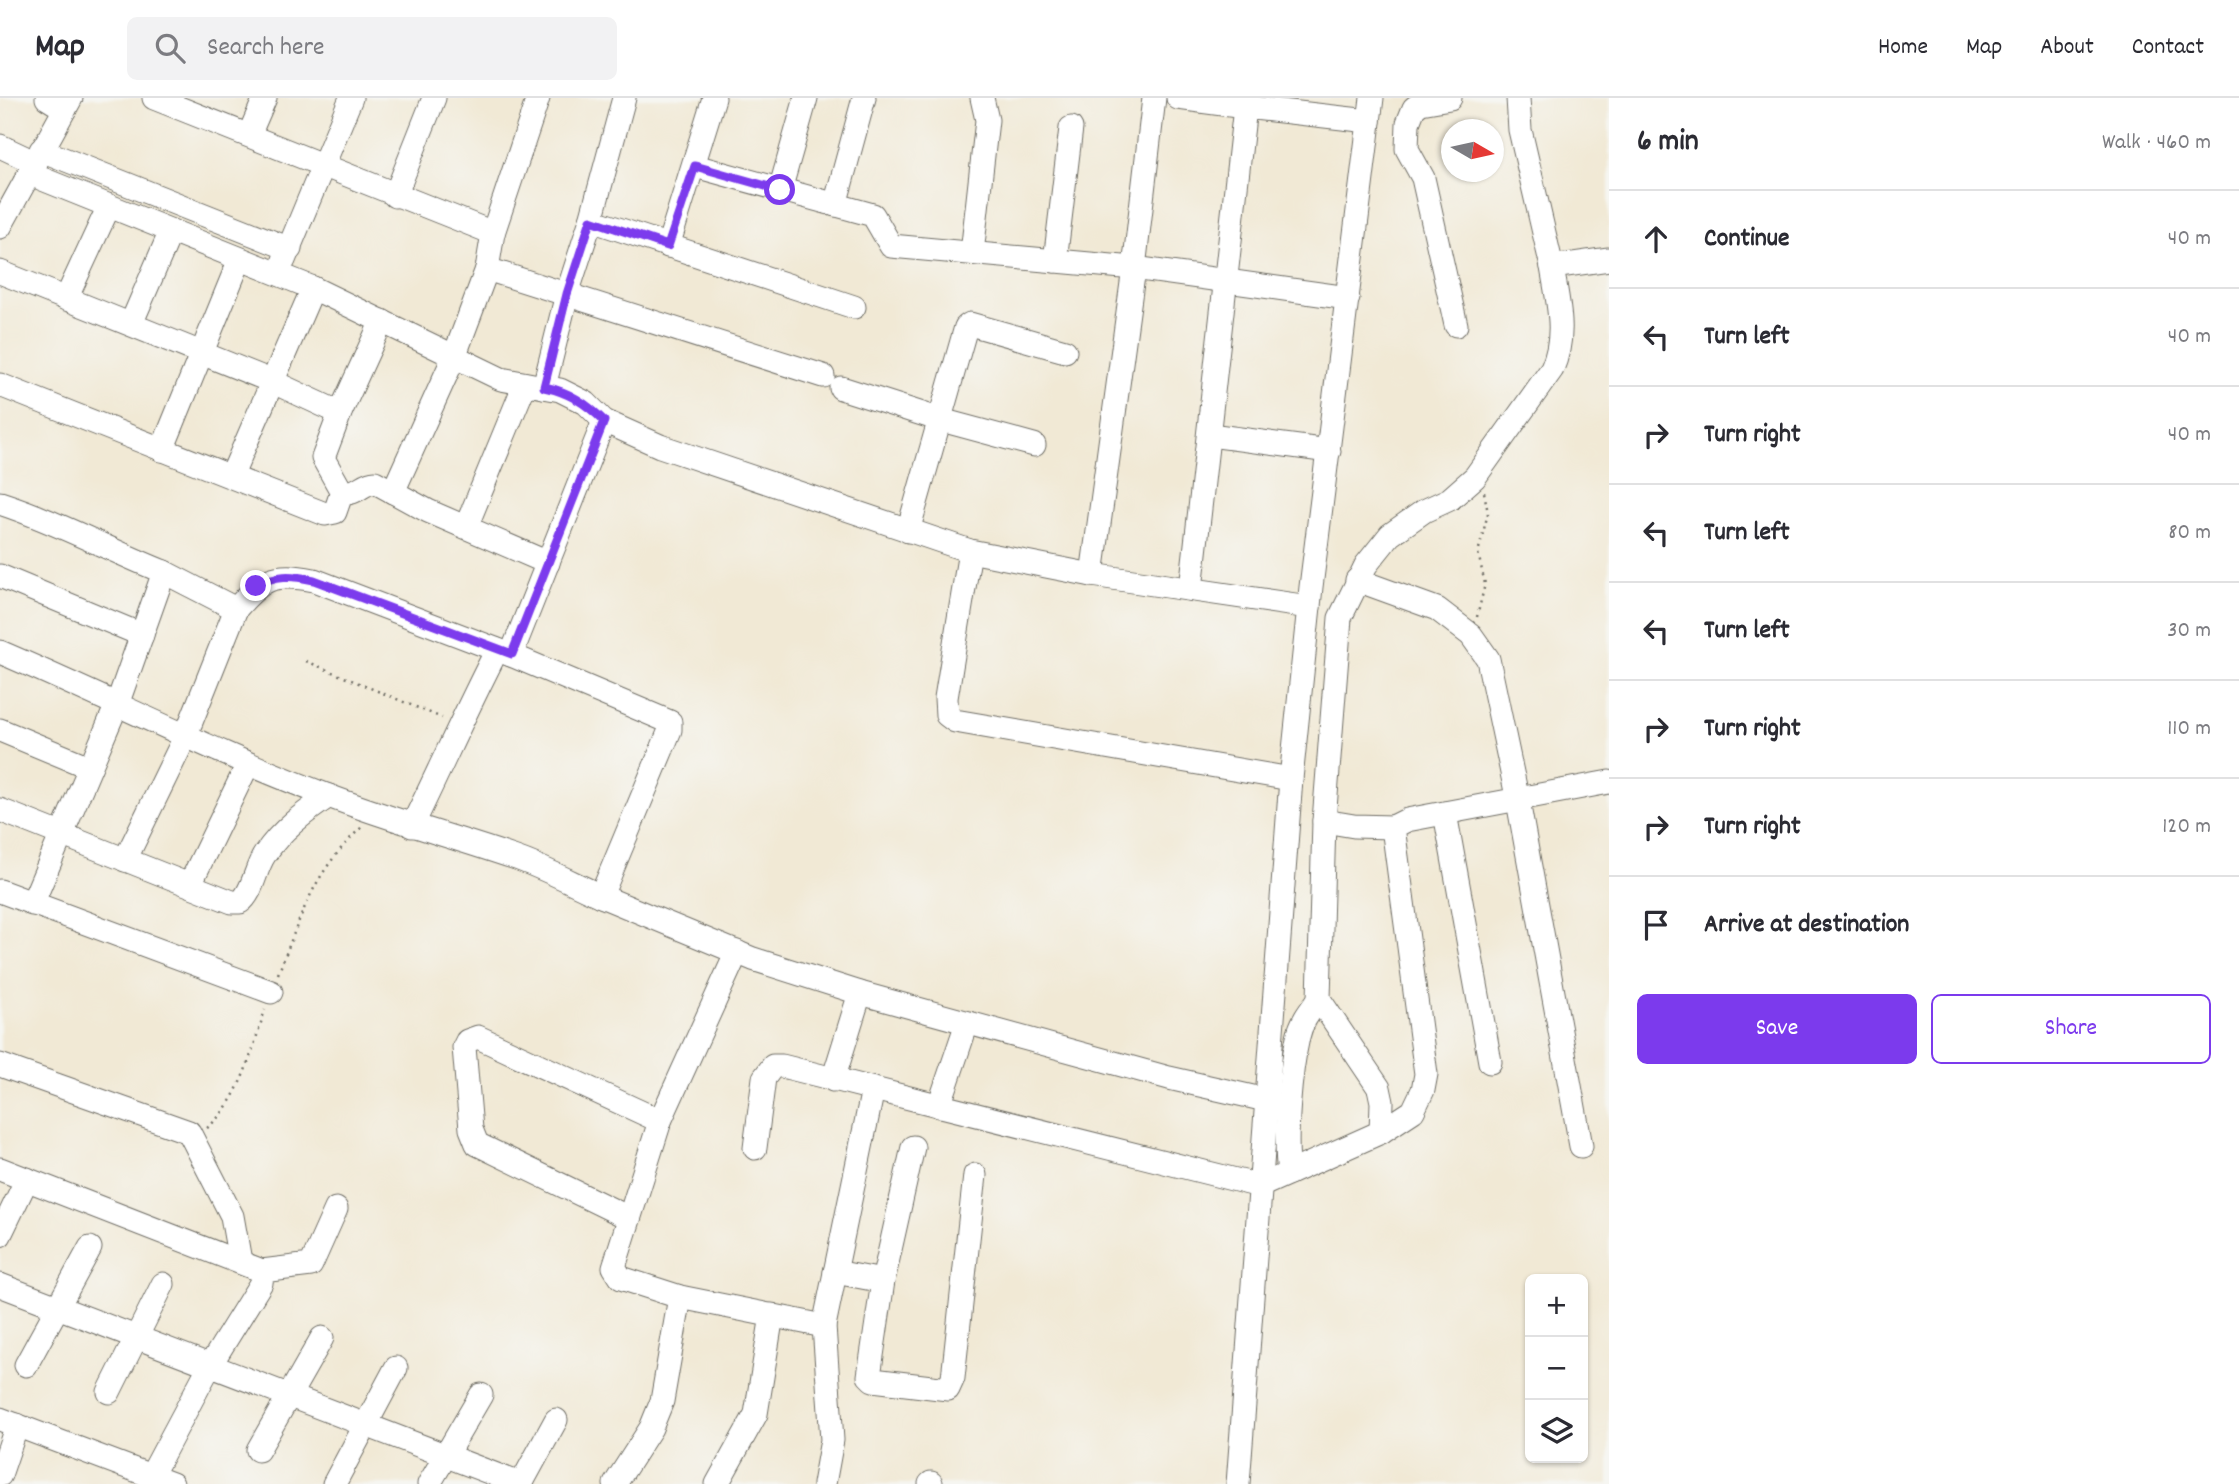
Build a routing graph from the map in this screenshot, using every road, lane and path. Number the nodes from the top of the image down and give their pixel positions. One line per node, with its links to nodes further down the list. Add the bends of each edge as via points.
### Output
1 (265, 98): 20 (street)
2 (351, 98): 23 (street)
3 (434, 98): 26 (street)
4 (538, 98): 32 (street)
5 (624, 98): 30 (street)
6 (715, 98): 24 (street)
7 (806, 98): 25 (street)
8 (864, 98): 27 (street)
9 (982, 98): 35 (street, via 987,120)
10 (1154, 98): 40 (street)
11 (1178, 98): 17 (street)
12 (1372, 98): 18 (street)
13 (1450, 98): 52 (street, via 1414,108 1406,136 1407,149 1423,178)
14 (1518, 98): 39 (street, via 1520,130)
15 (169, 101): 20 (street)
16 (61, 102): 22 (street)
17 (1245, 107): 18 (street); 44 (street)
18 (1369, 121): 47 (street)
19 (1071, 128): 38 (street)
20 (249, 135): 23 (street)
21 (0, 146): 22 (street)
22 (36, 162): 28 (street); 29 (street); 34 (street)
23 (322, 166): 26 (street); 34 (street)
24 (695, 166): 25 (street); 33 (street)
25 (780, 190): 27 (street)
26 (395, 196): 32 (street)
27 (835, 205): 35 (street, via 873,215 891,246)
28 (110, 206): 31 (street); 48 (street)
29 (3, 214)
30 (591, 220): 33 (street); 46 (street)
31 (171, 231): 36 (street); 51 (street)
32 (493, 233): 41 (street)
33 (668, 246): 49 (street)
34 (290, 249): 43 (street)
35 (972, 253): 38 (street)
36 (240, 259): 43 (street); 54 (street)
37 (1609, 259): 39 (street)
38 (1055, 261): 40 (street)
39 (1552, 267): 67 (street, via 1563,330 1560,350 1552,369)
40 (1134, 268): 44 (street); 76 (street)
41 (487, 269): 46 (street); 55 (street)
42 (0, 272): 48 (street)
43 (278, 274): 45 (street)
44 (1227, 282): 47 (street); 62 (street)
45 (313, 288): 50 (street); 56 (street)
46 (567, 294): 58 (street); 60 (street)
47 (1348, 298): 65 (street)
48 (66, 299): 51 (street)
49 (853, 307)
50 (382, 321): 55 (street); 59 (street)
51 (131, 324): 54 (street)
52 (1456, 325)
53 (1065, 351): 60 (street, via 968,325)
54 (201, 354): 56 (street); 64 (street)
55 (454, 356): 58 (street, via 501,380); 69 (street)
56 (271, 382): 59 (street); 66 (street)
57 (0, 385): 64 (street)
58 (534, 386): 61 (street, via 560,390 586,402); 71 (street)
59 (340, 414): 68 (street, via 323,458)
60 (941, 420): 63 (street); 72 (street)
61 (604, 421): 72 (street, via 660,446); 74 (street)
62 (1210, 435): 65 (street); 79 (street)
63 (1034, 445)
64 (162, 450): 66 (street)
65 (1329, 452): 81 (street)
66 (232, 475): 68 (street, via 325,514 335,512)
67 (1475, 477): 78 (street, via 1450,499 1390,535); 84 (path, via 1488,513 1478,547 1485,574 1484,595)
68 (342, 492): 69 (street, via 351,493 373,482)
69 (393, 492): 71 (street)
70 (0, 503): 75 (street, via 36,514 78,537)
71 (466, 527): 74 (street)
72 (908, 531): 73 (street)
73 (970, 551): 76 (street); 94 (street, via 946,698 947,715 955,721)
74 (548, 563): 86 (street)
75 (164, 572): 80 (street); 83 (street)
76 (1092, 575): 79 (street)
77 (0, 576): 83 (street)
78 (1357, 580): 82 (street); 84 (street, via 1437,610)
79 (1191, 589): 81 (street)
80 (236, 608): 86 (street, via 256,586 272,577 290,575); 91 (street)
81 (1309, 611): 82 (street); 94 (street)
82 (1340, 618): 101 (street)
83 (142, 635): 88 (street)
84 (1471, 635): 97 (street, via 1488,659)
85 (0, 652): 88 (street)
86 (504, 652): 89 (street); 108 (street, via 670,722)
87 (306, 661): 89 (path)
88 (118, 702): 91 (street); 93 (street)
89 (457, 725): 102 (street)
90 (0, 730): 93 (street)
91 (185, 737): 92 (street); 105 (street)
92 (248, 764): 96 (street); 106 (street)
93 (89, 768): 104 (street)
94 (1291, 779): 119 (street)
95 (1609, 782): 97 (street)
96 (329, 796): 99 (street); 106 (street, via 296,820 262,857 244,900 232,902)
97 (1518, 801): 100 (street); 124 (street)
98 (0, 810): 104 (street)
99 (377, 813): 102 (street); 111 (path, via 321,873)
100 (1446, 813): 103 (street, via 1398,822); 115 (street)
101 (1324, 821): 103 (street); 113 (street)
102 (412, 826): 108 (street, via 516,858)
103 (1393, 827): 123 (street, via 1426,1074 1413,1111)
104 (61, 835): 105 (street); 109 (street)
105 (125, 860): 106 (street)
106 (190, 884)
107 (0, 891): 109 (street)
108 (601, 896): 110 (street)
109 (32, 904): 111 (street)
110 (752, 958): 112 (street); 121 (street)
111 (271, 992): 122 (path, via 231,1099 208,1127)
112 (860, 993): 114 (street); 117 (street)
113 (1319, 999): 123 (street, via 1378,1088); 128 (street, via 1298,1036 1287,1135)
114 (967, 1023): 119 (street); 120 (street)
115 (1490, 1062)
116 (0, 1065): 122 (street)
117 (833, 1080): 118 (street); 126 (street, via 782,1066 769,1070 764,1078)
118 (873, 1089): 120 (street); 138 (street)
119 (1266, 1100): 131 (street)
120 (939, 1106): 131 (street)
121 (660, 1121): 133 (street); 133 (street, via 478,1037 464,1047 471,1129 477,1144)
122 (189, 1132): 136 (street, via 232,1216)
123 (1381, 1132): 128 (street)
124 (1581, 1146)
125 (913, 1147): 139 (street)
126 (755, 1148)
127 (0, 1169): 130 (street)
128 (1289, 1173): 131 (street)
129 (975, 1175): 139 (street, via 953,1378 948,1389 869,1376)
130 (27, 1180): 134 (street); 136 (street)
131 (1260, 1186): 167 (street)
132 (336, 1209): 137 (street, via 311,1265)
133 (629, 1218): 142 (street, via 615,1273)
134 (0, 1235)
135 (90, 1248): 143 (street)
136 (240, 1261): 137 (street)
137 (262, 1271): 149 (street, via 261,1283)
138 (835, 1272): 139 (street); 145 (street)
139 (883, 1281)
140 (163, 1284): 147 (street)
141 (0, 1285): 143 (street)
142 (680, 1297): 144 (street); 164 (street, via 662,1401 652,1428)
143 (56, 1307): 147 (street); 148 (street)
144 (772, 1315): 145 (street); 165 (street, via 756,1414)
145 (824, 1326): 166 (street, via 832,1440)
146 (322, 1338): 153 (street)
147 (137, 1339): 149 (street); 151 (street)
148 (26, 1365)
149 (209, 1367): 153 (street); 160 (street)
150 (396, 1368): 156 (street)
151 (110, 1392)
152 (481, 1395): 158 (street)
153 (288, 1397): 156 (street); 157 (street)
154 (555, 1420): 163 (street)
155 (9, 1422): 159 (street); 160 (street)
156 (366, 1426): 158 (street); 161 (street)
157 (258, 1450)
158 (444, 1455): 162 (street); 163 (street)
159 (0, 1475)
160 (162, 1480)
161 (334, 1484)
162 (429, 1484)
163 (521, 1484)
164 (615, 1484)
165 (718, 1484)
166 (824, 1484)
167 (1238, 1484)

